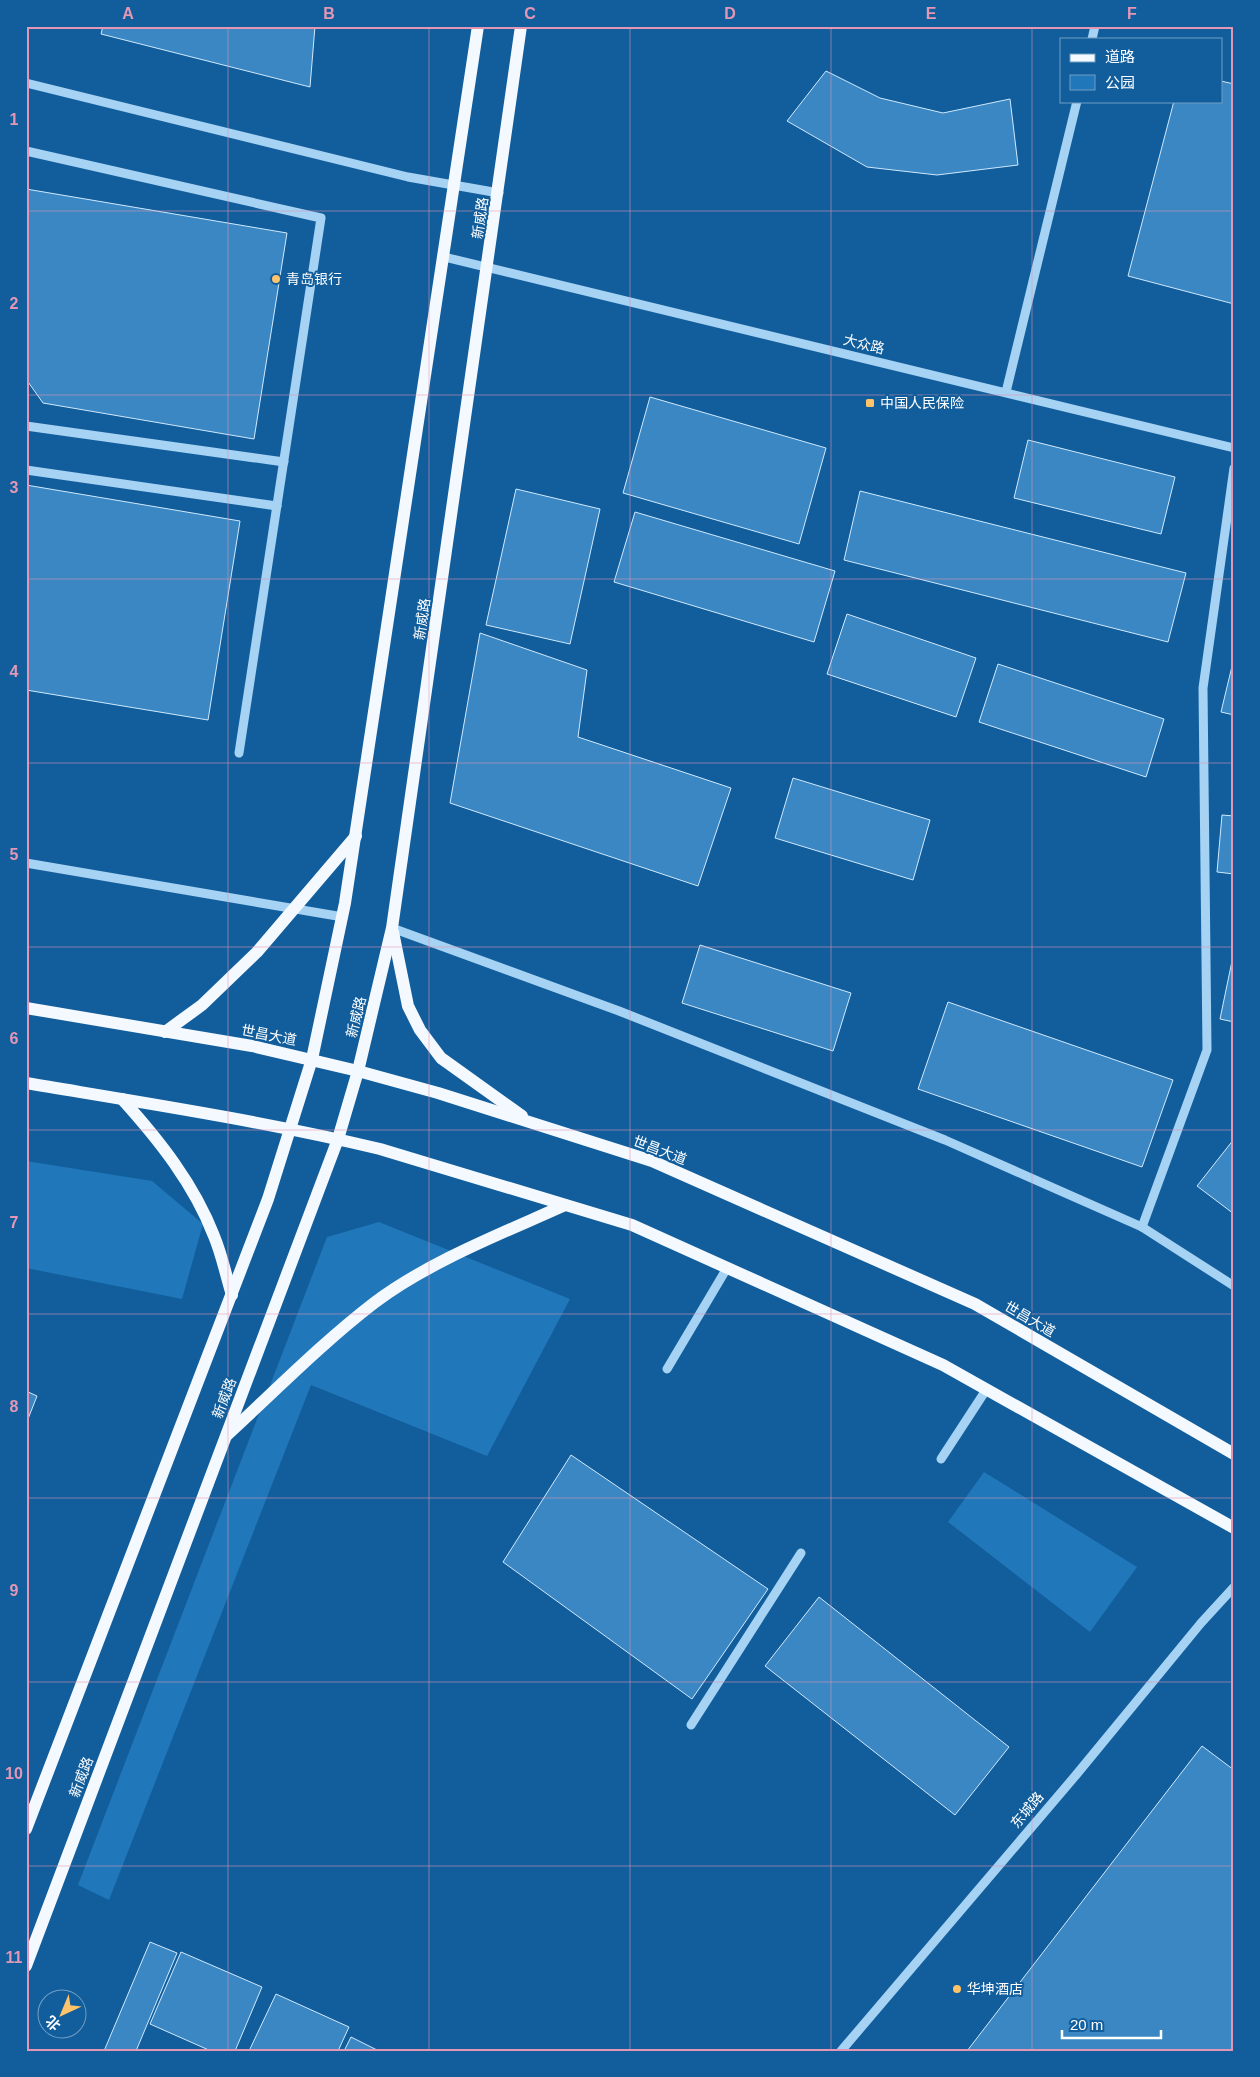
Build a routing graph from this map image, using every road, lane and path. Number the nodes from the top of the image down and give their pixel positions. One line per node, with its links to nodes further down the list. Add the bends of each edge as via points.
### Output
1 (478, 26): 6 (main road)
2 (521, 26): 7 (main road, 新威路)
3 (26, 83): 6 (street, via 408,177)
4 (1077, 102): 10 (street)
5 (26, 151): 13 (street, via 321,218)
6 (455, 184): 7 (street); 8 (main road)
7 (499, 193): 9 (main road, 新威路)
8 (444, 257): 9 (street, 大众路); 18 (main road)
9 (488, 266): 10 (street, 大众路); 22 (main road, 新威路)
10 (1006, 392): 12 (street, 大众路)
11 (26, 426): 13 (street)
12 (1234, 448)
13 (284, 462): 16 (street)
14 (1234, 468): 33 (street, via 1203,688 1207,1050)
15 (26, 470): 16 (street)
16 (277, 506): 17 (street)
17 (239, 753)
18 (356, 836): 20 (main road); 21 (main road)
19 (26, 863): 20 (street)
20 (293, 909): 21 (street); 24 (main road, via 228,981)
21 (343, 917): 25 (main road)
22 (392, 928): 26 (main road, 新威路); 29 (main road, via 408,1006 420,1030 441,1058); 33 (street, via 619,1010 917,1129)
23 (26, 1008): 24 (main road, 世昌大道)
24 (165, 1032): 25 (main road, 世昌大道)
25 (312, 1059): 26 (main road, 世昌大道); 30 (main road)
26 (358, 1070): 29 (main road, 世昌大道); 31 (main road, 新威路)
27 (26, 1083): 28 (main road)
28 (122, 1099): 30 (main road); 36 (main road, via 190,1186 215,1237)
29 (537, 1126): 40 (main road, 世昌大道, via 652,1161 975,1304)
30 (291, 1128): 31 (main road); 36 (main road)
31 (338, 1139): 32 (main road); 39 (main road, 新威路)
32 (565, 1205): 34 (main road, via 632,1225); 39 (main road, via 406,1281 374,1303)
33 (1142, 1227): 35 (street)
34 (727, 1268): 37 (street); 38 (main road, via 943,1366)
35 (1234, 1286)
36 (232, 1295): 46 (main road)
37 (667, 1369)
38 (986, 1390): 41 (street); 42 (main road)
39 (225, 1437): 47 (main road, 新威路)
40 (1234, 1454)
41 (941, 1459)
42 (1234, 1528)
43 (801, 1553): 45 (street)
44 (1234, 1588): 48 (street, 东城路, via 1201,1623)
45 (691, 1725)
46 (26, 1829)
47 (26, 1966)
48 (841, 2051)

